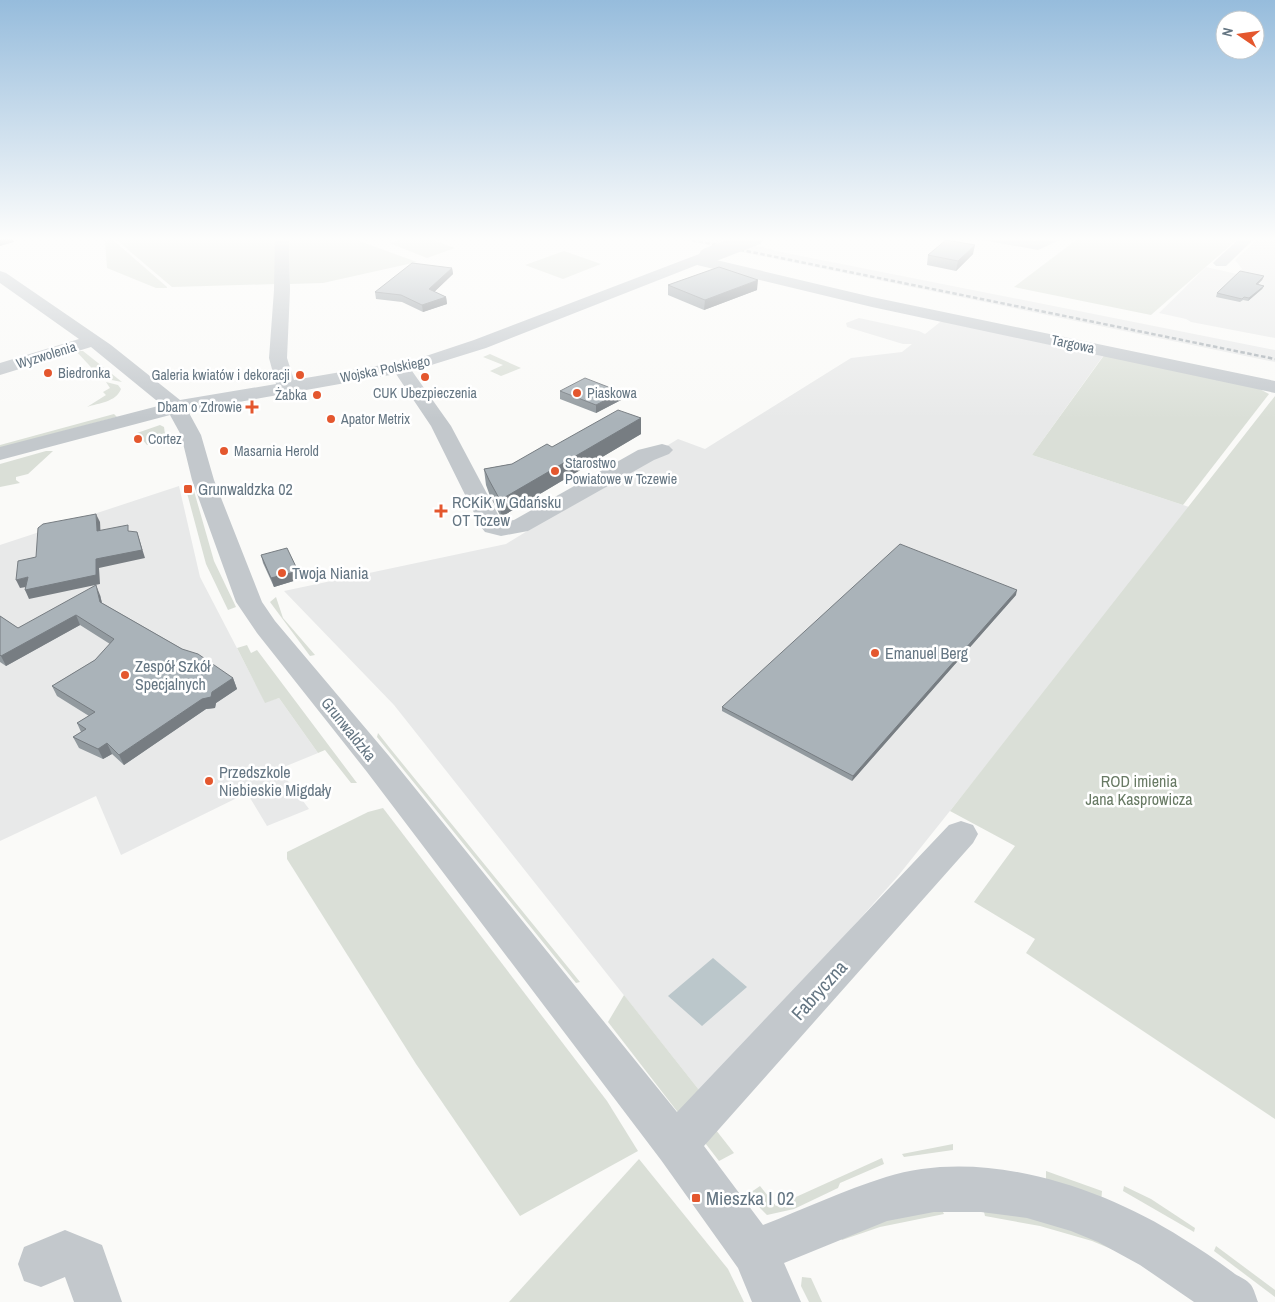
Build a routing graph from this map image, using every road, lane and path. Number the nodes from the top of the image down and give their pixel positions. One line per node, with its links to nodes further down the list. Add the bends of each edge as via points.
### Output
1 (29, 298): 5 (street, Grunwaldzka)
2 (282, 298): 8 (street, via 278,358)
3 (599, 298): 6 (street, Wojska Polskiego, via 464,350)
4 (856, 298): 9 (street, Targowa)
5 (92, 341): 7 (street, Wyzwolenia); 10 (street, Grunwaldzka)
6 (401, 368): 8 (street, Wojska Polskiego); 11 (street, via 441,426 494,527 520,526 646,455)
7 (0, 369)
8 (287, 387): 10 (street, Wojska Polskiego)
9 (1275, 387)
10 (176, 407): 12 (street, Wojska Polskiego); 14 (street, Grunwaldzka, via 191,435 203,480 248,602)
11 (662, 450)
12 (0, 454)
13 (961, 834): 14 (street, Fabryczna)
14 (676, 1145): 15 (street, Grunwaldzka)
15 (754, 1252): 18 (street); 19 (street, via 905,1194 996,1190 1059,1203 1125,1230)
16 (41, 1264): 17 (street, via 65,1253 85,1262)
17 (98, 1302)
18 (777, 1302)
19 (1234, 1302)

